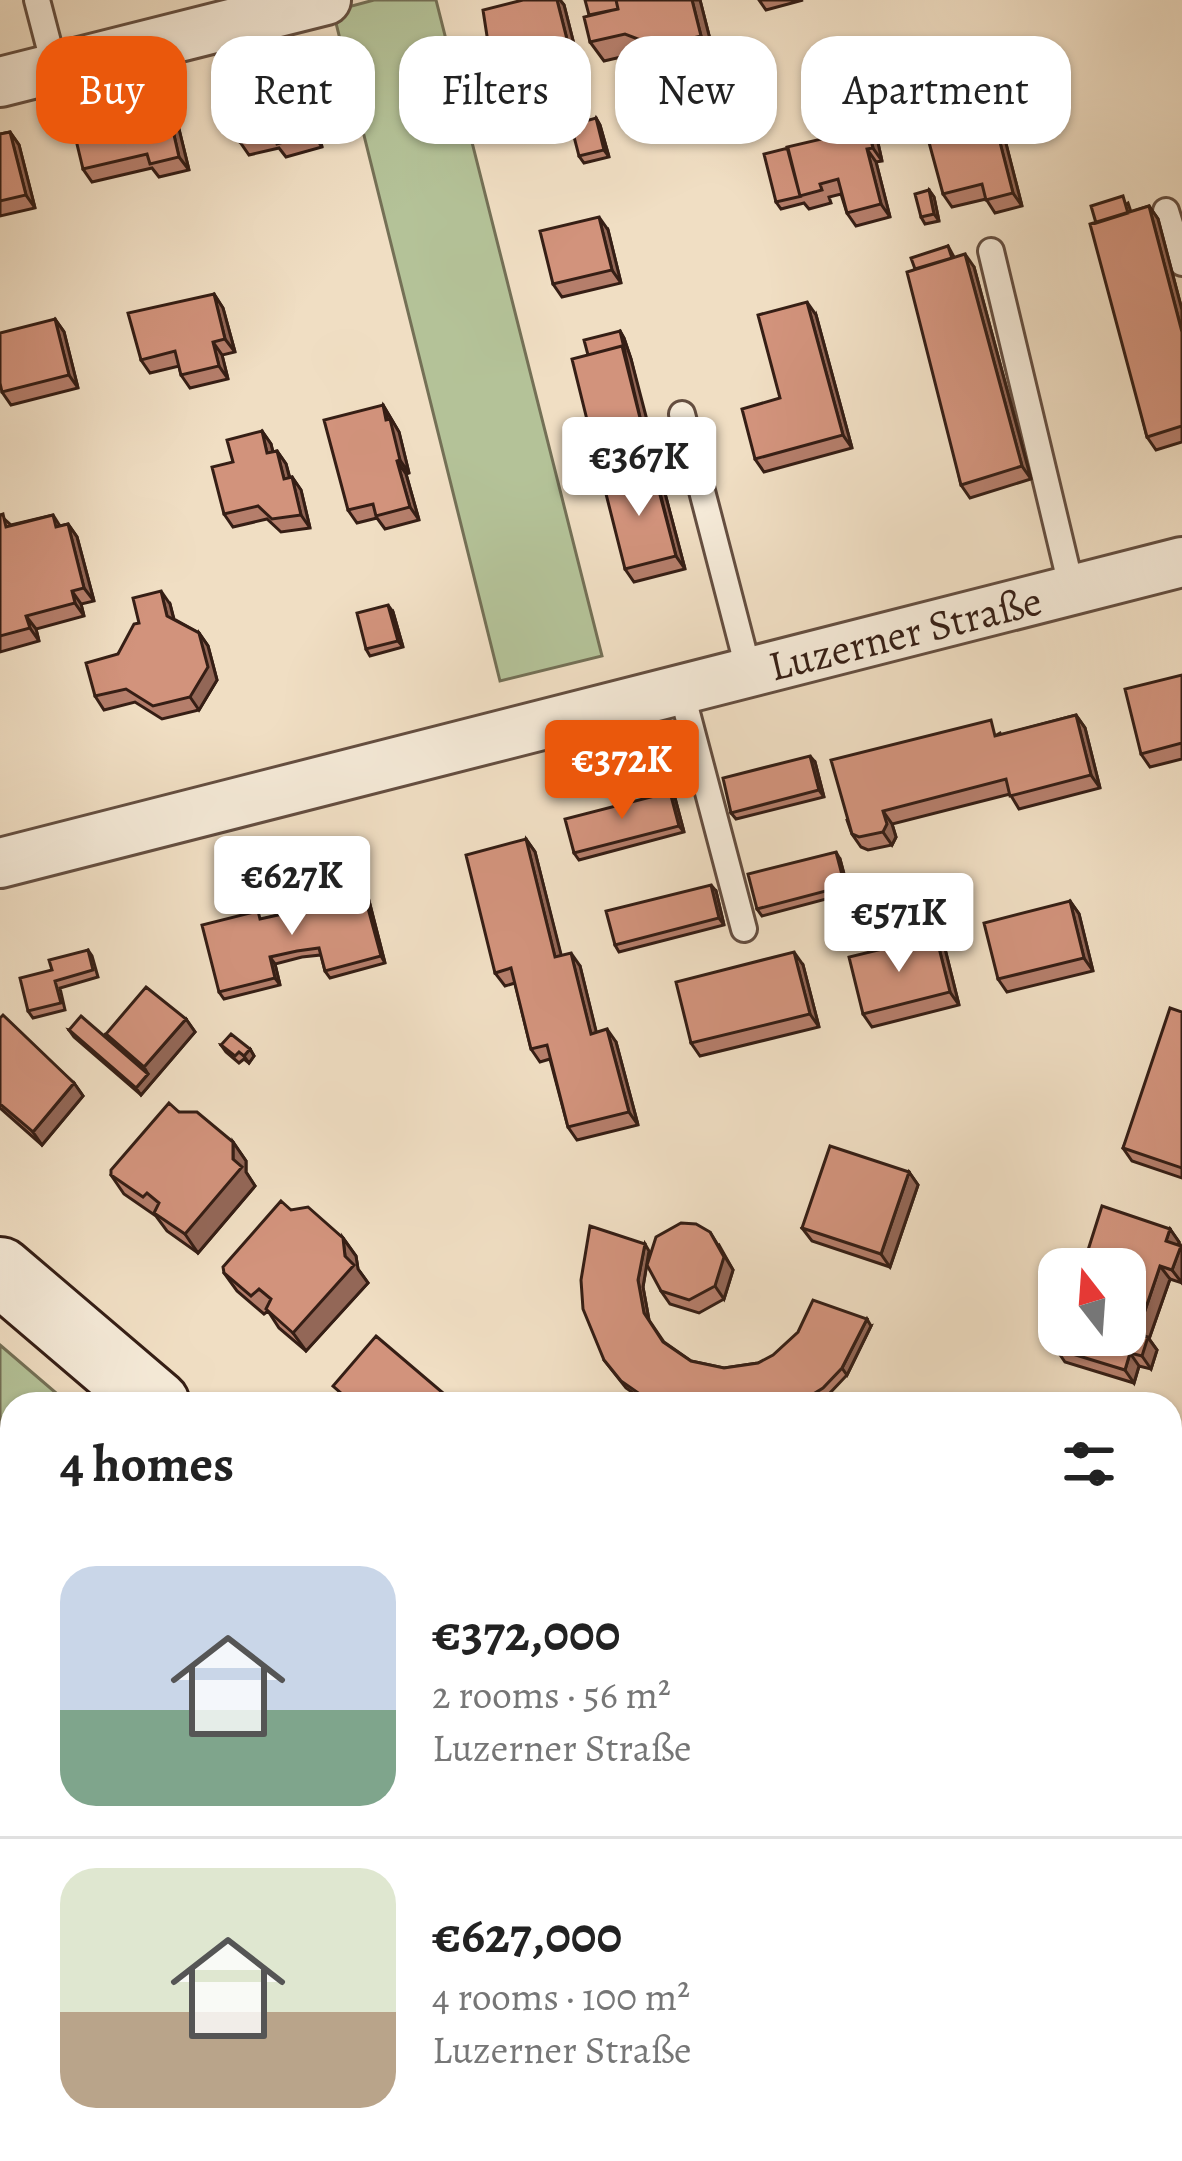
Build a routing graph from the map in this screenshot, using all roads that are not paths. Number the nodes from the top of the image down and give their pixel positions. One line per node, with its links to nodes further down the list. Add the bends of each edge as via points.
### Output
1 (38, 0): 3 (lane)
2 (326, 0): 4 (street)
3 (47, 36)
4 (185, 36)
5 (36, 74): 6 (street)
6 (0, 82)
7 (1166, 211): 9 (lane)
8 (991, 251): 12 (lane)
9 (1182, 262)
10 (682, 414): 13 (lane)
11 (1182, 562): 12 (street, Luzerner Straße)
12 (1072, 590): 13 (street, Luzerner Straße)
13 (748, 672): 14 (street, Luzerner Straße)
14 (681, 690): 15 (street, Luzerner Straße); 16 (lane)
15 (0, 863)
16 (744, 929)
17 (0, 1271): 18 (street)
18 (142, 1392)

